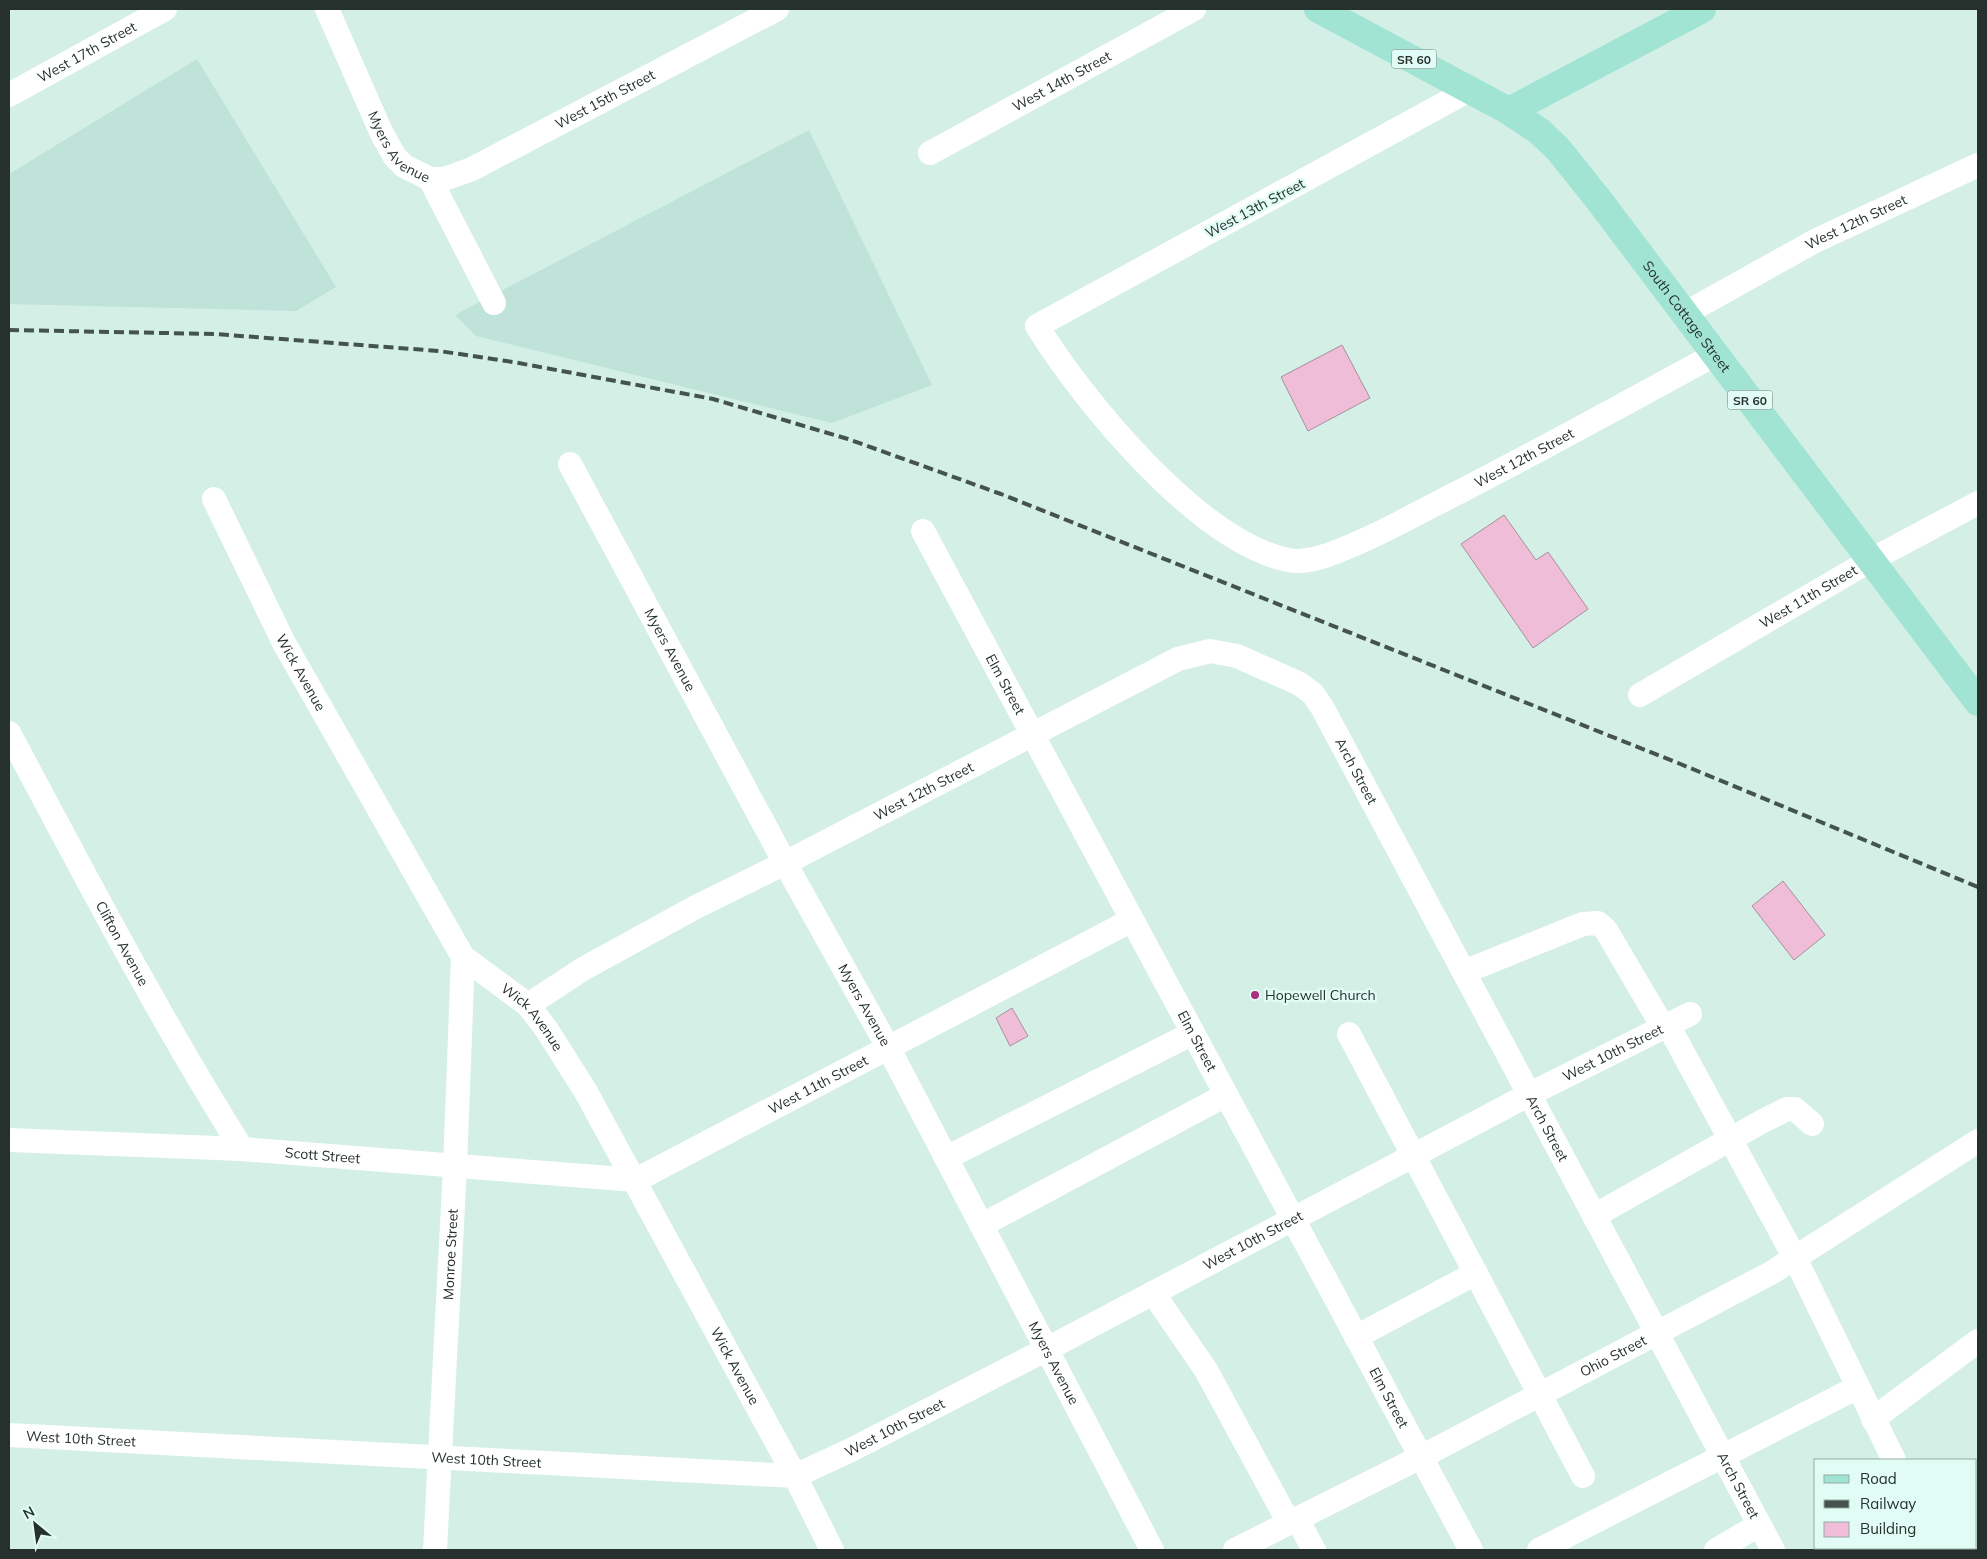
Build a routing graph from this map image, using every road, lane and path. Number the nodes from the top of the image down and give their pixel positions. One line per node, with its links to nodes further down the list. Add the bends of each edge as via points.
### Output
1 (165, 9): 8 (street, West 17th Street)
2 (327, 9): 12 (street, Myers Avenue, via 395,157 404,166)
3 (777, 9): 12 (street, West 15th Street, via 472,169)
4 (1194, 9): 10 (street, West 14th Street)
5 (1318, 9): 7 (main road, SR 60)
6 (1702, 9): 9 (main road)
7 (1471, 89): 9 (main road, SR 60); 15 (street, West 13th Street)
8 (9, 95)
9 (1509, 112): 14 (main road, South Cottage Street / SR 60, via 1539,131 1558,149 1626,233)
10 (930, 153)
11 (1978, 165): 14 (street, West 12th Street, via 1815,241)
12 (430, 179): 13 (street, Myers Avenue)
13 (494, 303)
14 (1684, 314): 16 (main road, South Cottage Street / SR 60)
15 (1037, 326): 16 (street, West 12th Street, via 1052,350 1119,433 1161,477 1202,514 1238,539 1263,552 1289,560 1309,560 1328,555 1375,534 1573,433)
16 (1716, 354): 21 (main road, South Cottage Street / SR 60)
17 (570, 464): 27 (street, Myers Avenue)
18 (214, 499): 29 (street, Wick Avenue, via 284,643)
19 (1978, 503): 21 (street, West 11th Street)
20 (923, 531): 26 (street, Elm Street)
21 (1871, 560): 22 (street, West 11th Street); 23 (main road, South Cottage Street / SR 60)
22 (1640, 695)
23 (1978, 702)
24 (1322, 707): 26 (street, West 12th Street, via 1307,689 1288,677 1237,656 1210,651 1168,663); 30 (street, Arch Street)
25 (9, 733): 43 (street, Clifton Avenue, via 144,983)
26 (1032, 735): 27 (street, West 12th Street); 28 (street, Elm Street)
27 (785, 864): 31 (street, West 12th Street, via 694,908 583,968); 36 (street, Myers Avenue)
28 (1132, 920): 34 (street, Elm Street); 36 (street, West 11th Street)
29 (463, 958): 31 (street, Wick Avenue); 46 (street, Monroe Street)
30 (1464, 972): 33 (street, via 1583,924 1598,923 1606,930); 37 (street, Arch Street)
31 (528, 1005): 47 (street, Wick Avenue, via 561,1050)
32 (1690, 1014): 33 (street, West 10th Street)
33 (1666, 1026): 37 (street, West 10th Street); 41 (street)
34 (1193, 1033): 38 (street, Elm Street); 45 (street)
35 (1349, 1034): 44 (street)
36 (889, 1049): 45 (street, Myers Avenue); 47 (street, West 11th Street)
37 (1530, 1094): 44 (street, West 10th Street); 48 (street, Arch Street)
38 (1226, 1095): 49 (street, Elm Street); 50 (street)
39 (1812, 1124): 41 (street, via 1795,1109 1787,1110)
40 (9, 1140): 43 (street, Scott Street)
41 (1730, 1140): 48 (street); 51 (street)
42 (1978, 1141): 51 (street, Ohio Street)
43 (242, 1149): 46 (street, Scott Street)
44 (1412, 1156): 49 (street, West 10th Street); 52 (street)
45 (946, 1158): 50 (street, Myers Avenue)
46 (455, 1167): 47 (street, Scott Street); 64 (street, Monroe Street)
47 (636, 1180): 66 (street, Wick Avenue)
48 (1594, 1216): 54 (street, Arch Street)
49 (1293, 1219): 53 (street, West 10th Street); 55 (street, Elm Street)
50 (982, 1225): 57 (street, Myers Avenue)
51 (1795, 1258): 54 (street, Ohio Street); 58 (street)
52 (1476, 1273): 55 (street); 59 (street)
53 (1153, 1293): 57 (street, West 10th Street); 68 (street, via 1206,1370)
54 (1657, 1334): 59 (street, Ohio Street); 63 (street, Arch Street)
55 (1356, 1337): 62 (street, Elm Street)
56 (1978, 1341): 60 (street)
57 (1047, 1348): 66 (street, West 10th Street); 72 (street, Myers Avenue)
58 (1858, 1387): 60 (street); 63 (street)
59 (1540, 1393): 62 (street, Ohio Street); 67 (street)
60 (1874, 1420): 65 (street)
61 (9, 1435): 64 (street, West 10th Street)
62 (1421, 1457): 68 (street, Ohio Street); 75 (street, Elm Street)
63 (1723, 1457): 69 (street, Arch Street); 76 (street)
64 (440, 1458): 66 (street, West 10th Street); 70 (street, Monroe Street)
65 (1894, 1459)
66 (795, 1476): 71 (street, Wick Avenue)
67 (1582, 1476)
68 (1293, 1521): 73 (street, Ohio Street); 74 (street)
69 (1759, 1525): 77 (street); 78 (street, Arch Street)
70 (435, 1550)
71 (832, 1550)
72 (1152, 1550)
73 (1235, 1550)
74 (1314, 1550)
75 (1471, 1550)
76 (1540, 1550)
77 (1716, 1550)
78 (1773, 1550)

